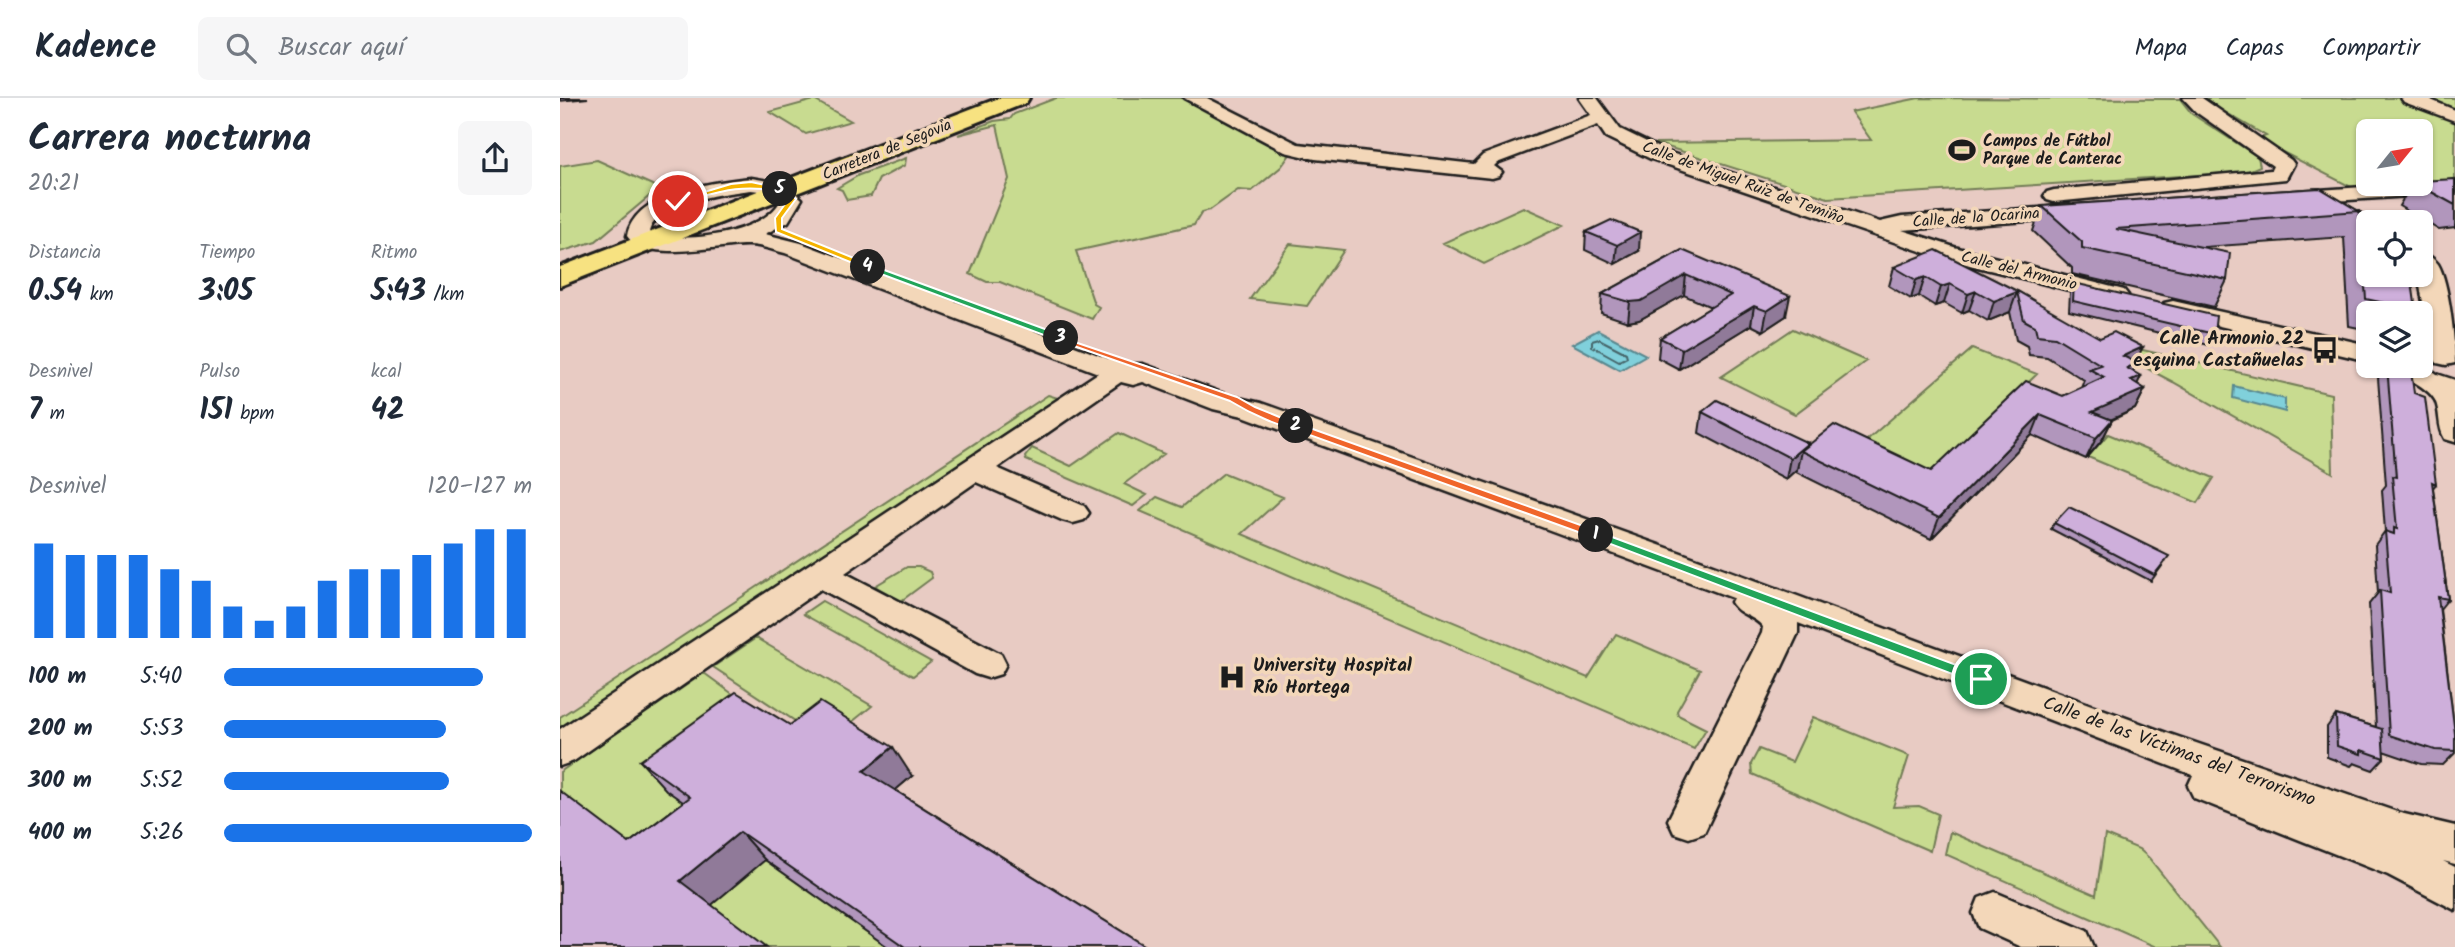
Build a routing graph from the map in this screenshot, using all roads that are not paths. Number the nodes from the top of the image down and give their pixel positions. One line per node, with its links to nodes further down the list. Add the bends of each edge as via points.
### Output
1 (994, 98): 9 (main road, Carretera de Segovia)
2 (1018, 98): 12 (main road, Carretera de Segovia)
3 (1193, 98): 8 (street, via 1292,148 1486,170 1490,159)
4 (1588, 98): 8 (street, Calle de Miguel Ruiz de Temiño)
5 (2192, 98): 18 (street, via 2284,164 2279,175 1876,212)
6 (2410, 98): 7 (street)
7 (2455, 116)
8 (1601, 118): 18 (street, Calle de Miguel Ruiz de Temiño, via 1613,133 1658,155)
9 (833, 161): 10 (main road); 12 (main road, Carretera de Segovia)
10 (731, 186): 12 (street); 20 (street, via 656,211 640,225)
11 (2455, 187): 13 (street)
12 (778, 188): 17 (street, via 792,199); 20 (main road, Carretera de Segovia)
13 (2329, 195): 14 (street); 16 (street)
14 (2273, 198)
15 (2191, 204): 18 (street, Calle de la Ocarina)
16 (2356, 213)
17 (779, 218): 19 (street); 28 (street, Calle de las Víctimas del Terrorismo, via 778,230 785,235)
18 (1864, 227): 29 (street, Calle del Armonio, via 1946,252)
19 (726, 238): 21 (street); 31 (street, Calle de las Víctimas del Terrorismo, via 753,237 793,248)
20 (644, 240): 21 (street); 22 (main road, Carretera de Segovia); 23 (main road, Carretera de Segovia)
21 (693, 244): 23 (main road)
22 (560, 264)
23 (590, 266): 26 (main road, Carretera de Segovia)
24 (2433, 268): 25 (street)
25 (2455, 275)
26 (560, 277)
27 (2429, 287): 30 (street)
28 (1087, 348): 31 (street, Calle de las Víctimas del Terrorismo, via 1114,361); 34 (street, Calle de las Víctimas del Terrorismo)
29 (2356, 350)
30 (2440, 357)
31 (1118, 372): 34 (street, Calle de las Víctimas del Terrorismo, via 1141,371); 36 (street); 40 (street, Calle de las Víctimas del Terrorismo)
32 (2424, 378): 33 (street)
33 (2448, 392): 35 (street)
34 (1251, 409): 38 (street, Calle de las Víctimas del Terrorismo)
35 (2455, 433)
36 (974, 469): 37 (street); 39 (street)
37 (1073, 513)
38 (1592, 533): 40 (street, Calle de las Víctimas del Terrorismo, via 1622,554 1766,610); 45 (street, Calle de las Víctimas del Terrorismo, via 2154,745 2400,831)
39 (818, 573): 41 (street); 42 (street)
40 (1781, 625): 43 (street, Calle de las Víctimas del Terrorismo); 44 (street)
41 (988, 664)
42 (560, 750)
43 (2274, 806): 46 (street, Calle de las Víctimas del Terrorismo, via 2402,848); 47 (street, Calle de las Víctimas del Terrorismo, via 2413,866)
44 (1689, 820)
45 (2455, 845)
46 (2455, 878)
47 (2455, 890)
48 (1995, 913): 49 (street)
49 (2071, 947)

